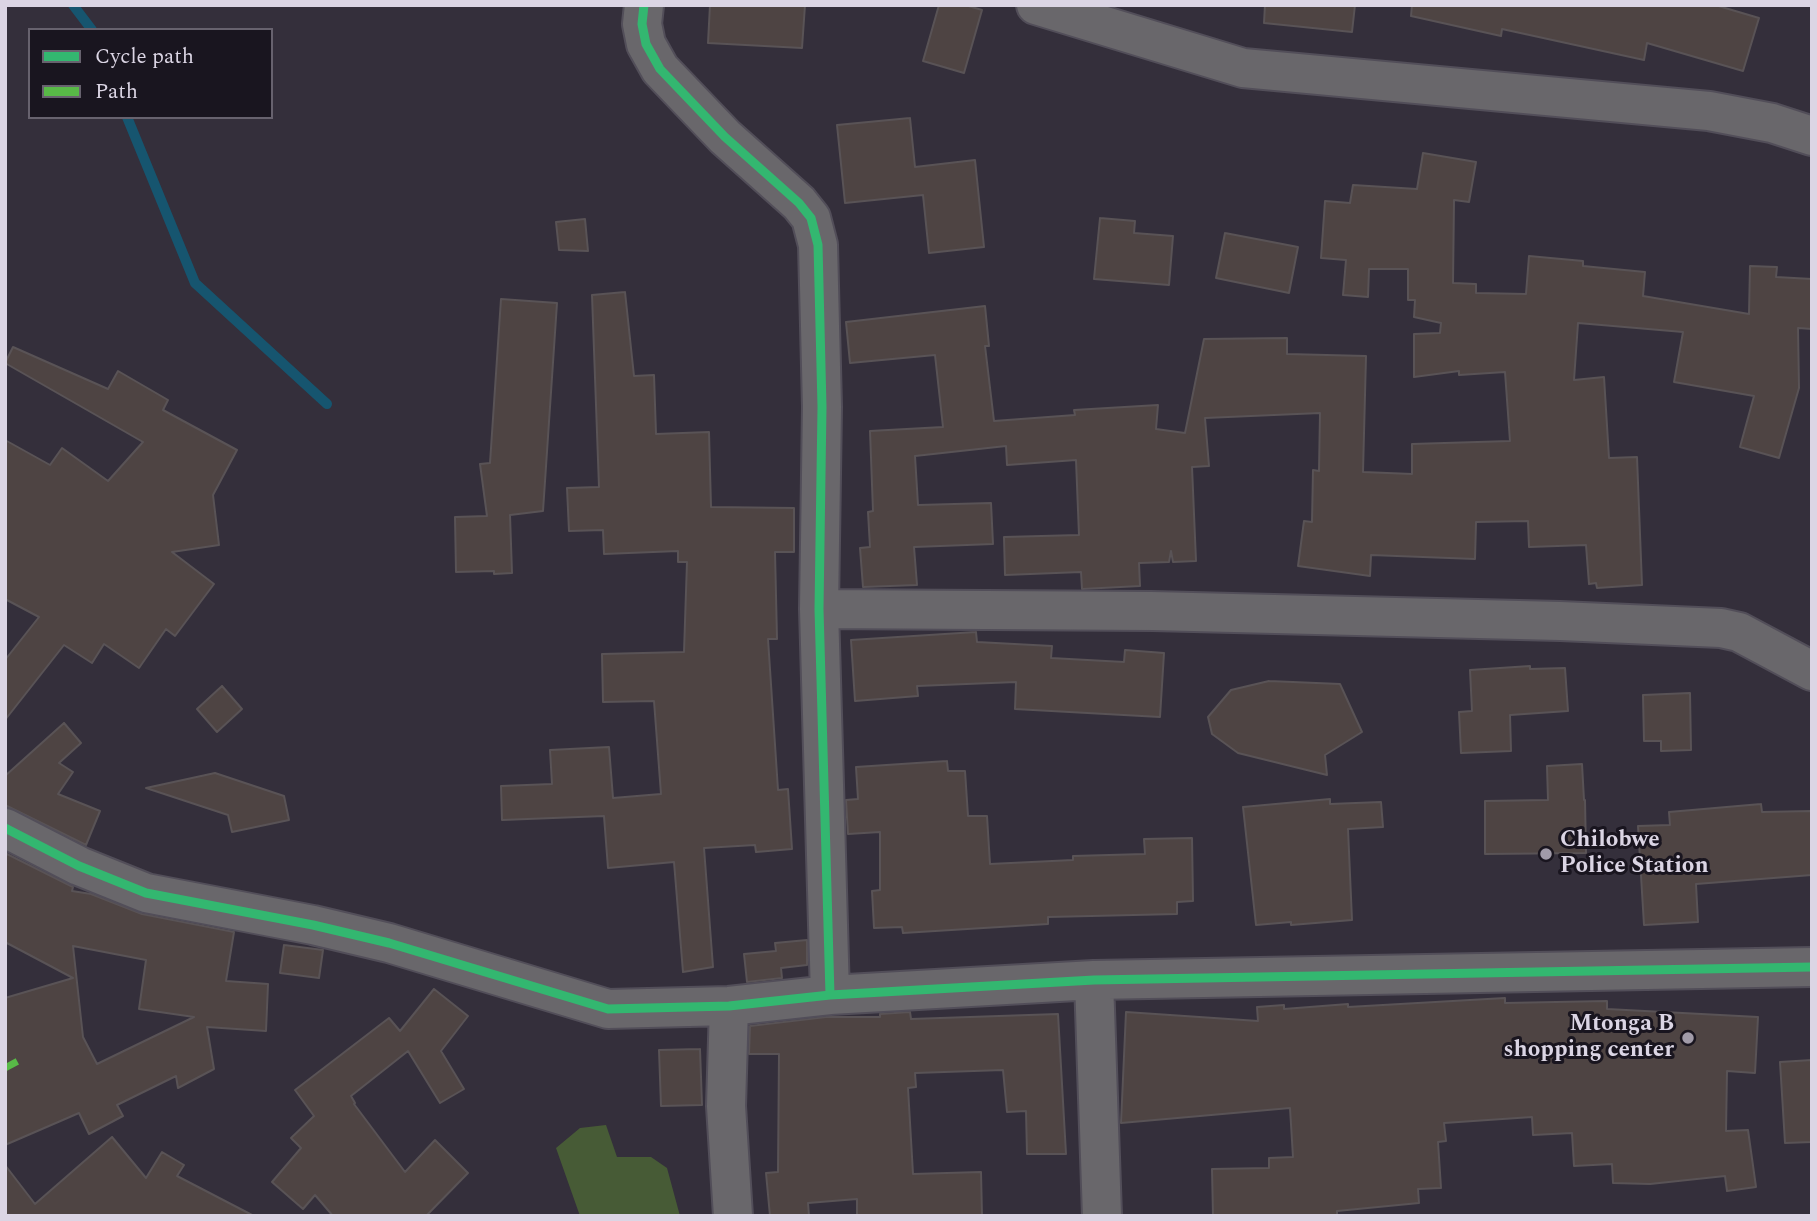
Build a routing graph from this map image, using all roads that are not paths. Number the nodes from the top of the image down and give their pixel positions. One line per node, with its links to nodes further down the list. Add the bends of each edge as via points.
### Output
1 (644, 5): 4 (street, via 646,44 660,69 811,218 818,245)
2 (1036, 5): 3 (street, via 1243,68 1709,111)
3 (1812, 136)
4 (819, 609): 5 (street, via 1179,612 1721,628 1739,632); 9 (street)
5 (1812, 671)
6 (5, 828): 10 (street, via 79,866 146,893 389,943 592,1005 626,1010)
7 (1812, 967): 8 (street)
8 (1094, 980): 9 (street); 12 (street)
9 (830, 995): 10 (street)
10 (729, 1006): 11 (street, via 726,1106)
11 (733, 1216)
12 (1102, 1216)

